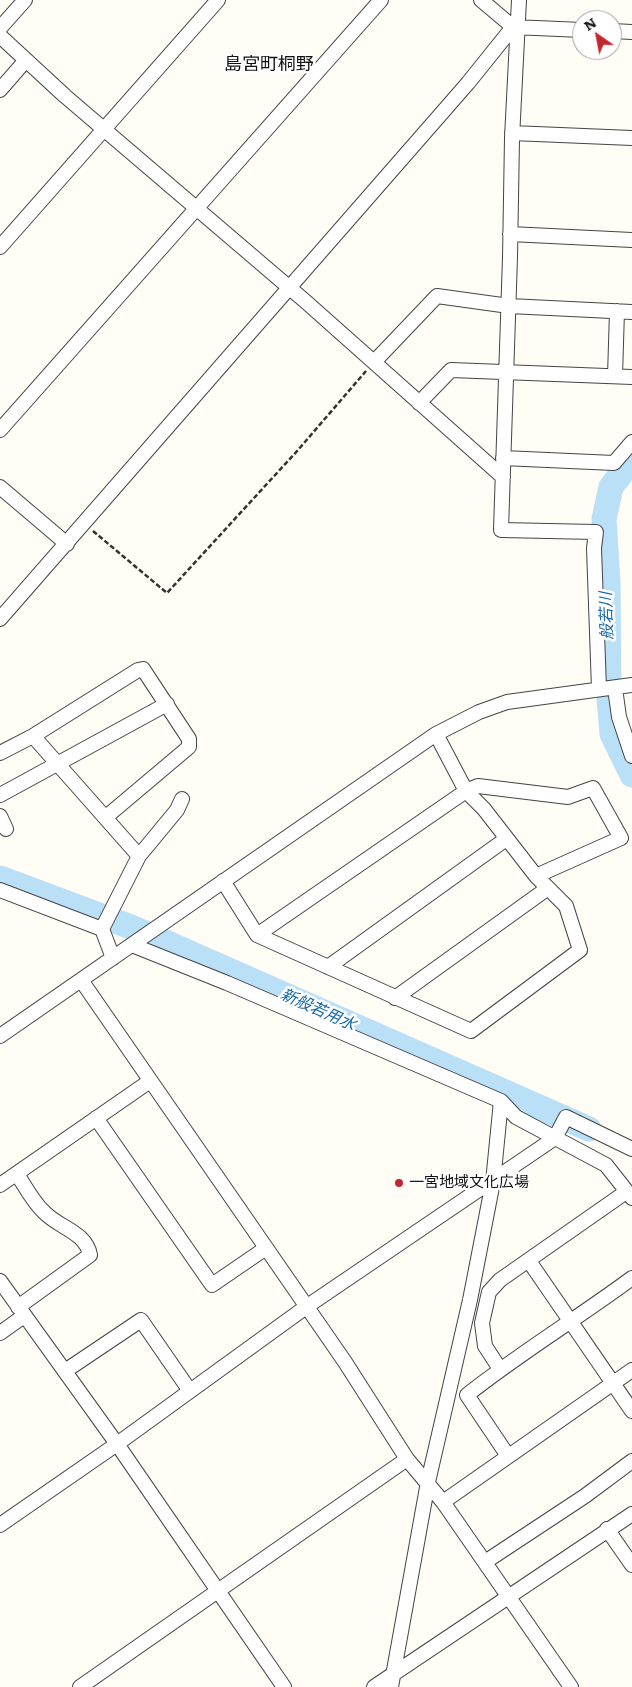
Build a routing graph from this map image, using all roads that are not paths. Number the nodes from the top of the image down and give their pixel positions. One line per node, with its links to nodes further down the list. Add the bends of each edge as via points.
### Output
1 (25, 0): 7 (street)
2 (218, 0): 12 (street)
3 (381, 0): 15 (street)
4 (481, 0): 6 (street)
5 (519, 0): 6 (street)
6 (516, 27): 8 (street); 13 (street); 19 (street)
7 (0, 28)
8 (572, 30)
9 (0, 36): 10 (street)
10 (26, 60): 11 (street); 12 (street)
11 (0, 90)
12 (104, 128): 15 (street); 18 (street)
13 (512, 133): 14 (street); 16 (street)
14 (632, 138)
15 (197, 209): 19 (street); 28 (street)
16 (510, 234): 17 (street); 20 (street)
17 (632, 240)
18 (0, 247)
19 (290, 288): 23 (street); 33 (street)
20 (509, 306): 21 (street); 23 (street, via 437,296); 24 (street)
21 (616, 311): 22 (street); 25 (street)
22 (632, 312)
23 (374, 362): 27 (street)
24 (506, 371): 25 (street); 27 (street, via 451,370); 30 (street)
25 (615, 376): 26 (street)
26 (632, 377)
27 (419, 403): 31 (street)
28 (0, 430)
29 (632, 442): 30 (street, via 614,463)
30 (503, 458): 31 (street)
31 (502, 477): 37 (street, via 501,530 596,532)
32 (0, 487): 33 (street)
33 (66, 544): 34 (street)
34 (0, 619)
35 (632, 685): 36 (street)
36 (615, 688): 37 (street); 42 (street, via 619,716)
37 (600, 689): 39 (street, via 507,702)
38 (166, 704): 40 (street, via 146,671 138,670); 43 (street); 48 (street, via 189,739 189,747)
39 (436, 734): 44 (street); 53 (street)
40 (33, 736): 41 (street); 43 (street)
41 (0, 753)
42 (632, 756)
43 (59, 764): 45 (street); 48 (street)
44 (466, 791): 50 (street, via 484,809); 52 (street, via 478,786 568,798 593,788 621,838); 57 (street)
45 (0, 795)
46 (182, 799): 51 (street, via 177,810)
47 (0, 816): 49 (street)
48 (106, 817): 51 (street)
49 (6, 829)
50 (506, 840): 52 (street); 60 (street)
51 (139, 856): 56 (street)
52 (536, 876): 54 (street)
53 (223, 881): 57 (street); 58 (street)
54 (548, 888): 62 (street); 62 (street, via 566,906 580,950 471,1031)
55 (0, 890): 56 (street)
56 (102, 929): 59 (street)
57 (257, 935): 60 (street)
58 (136, 943): 59 (street); 65 (street)
59 (113, 958): 61 (street)
60 (328, 967): 62 (street)
61 (81, 980): 63 (street); 64 (street)
62 (395, 998)
63 (0, 1036)
64 (150, 1080): 66 (street); 73 (street)
65 (501, 1101): 67 (street, via 516,1117); 70 (street)
66 (96, 1118): 69 (street); 73 (street, via 212,1285)
67 (555, 1138): 68 (street, via 566,1117); 70 (street); 72 (street, via 606,1165)
68 (632, 1149)
69 (17, 1174): 71 (street); 78 (street, via 42,1211 81,1237 89,1247 90,1255)
70 (493, 1182): 77 (street); 91 (street, via 470,1300)
71 (0, 1185)
72 (629, 1195): 74 (street)
73 (266, 1248): 77 (street)
74 (528, 1261): 79 (street); 81 (street, via 500,1280 489,1292 482,1334 485,1346)
75 (632, 1278): 79 (street)
76 (0, 1281): 78 (street)
77 (306, 1308): 85 (street); 89 (street)
78 (21, 1311): 80 (street); 83 (street)
79 (572, 1322): 81 (street); 84 (street)
80 (0, 1333)
81 (500, 1369): 88 (street, via 467,1395)
82 (632, 1370): 84 (street)
83 (65, 1371): 85 (street, via 141,1320); 87 (street)
84 (612, 1384): 86 (street); 88 (street)
85 (190, 1391): 87 (street)
86 (632, 1411)
87 (117, 1444): 94 (street); 98 (street)
88 (508, 1456): 92 (street)
89 (408, 1459): 91 (street); 98 (street)
90 (632, 1462): 96 (street)
91 (428, 1482): 92 (street); 100 (street)
92 (443, 1502): 96 (street)
93 (632, 1514): 95 (street)
94 (0, 1525)
95 (607, 1529): 97 (street); 99 (street)
96 (485, 1562): 99 (street)
97 (632, 1565)
98 (218, 1592): 101 (street); 102 (street)
99 (507, 1596): 100 (street); 104 (street)
100 (393, 1680): 103 (street)
101 (80, 1687)
102 (284, 1687)
103 (374, 1687)
104 (571, 1687)

